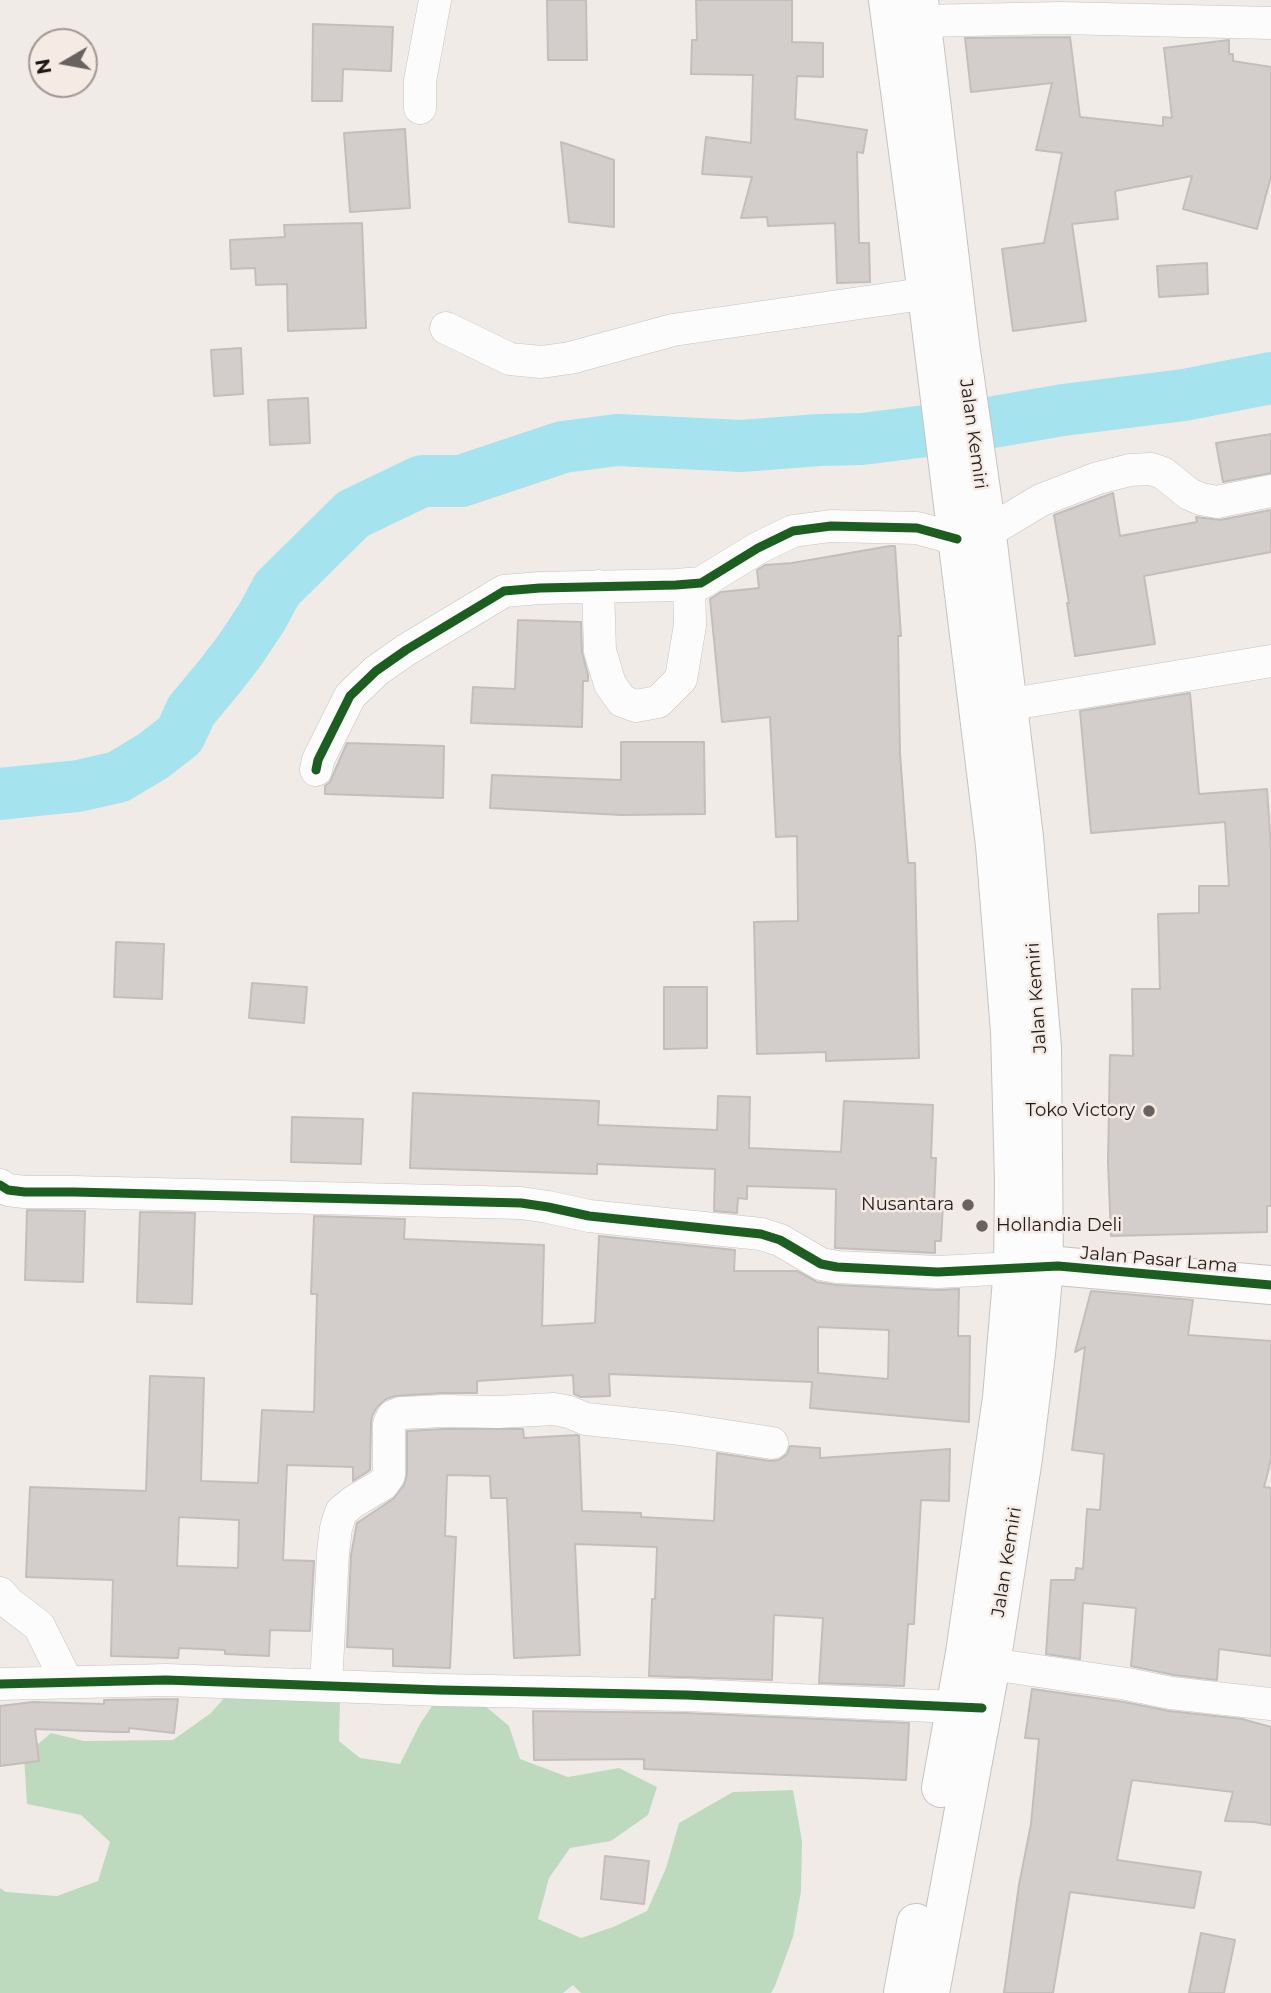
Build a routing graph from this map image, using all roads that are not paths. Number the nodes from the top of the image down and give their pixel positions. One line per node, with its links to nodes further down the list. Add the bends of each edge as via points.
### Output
1 (435, 0): 5 (street, via 420,81)
2 (888, 0): 6 (main road, Jalan Kemiri)
3 (920, 10): 4 (street); 6 (main road, Jalan Kemiri)
4 (1271, 23)
5 (420, 108)
6 (941, 291): 7 (street, via 673,330 541,362 510,359); 9 (main road, Jalan Kemiri)
7 (446, 328)
8 (1271, 491): 9 (street, via 1217,502 1189,494 1163,473 1130,470)
9 (970, 525): 10 (street, via 831,526 793,531 701,583); 13 (main road, Jalan Kemiri); 16 (main road, Jalan Kemiri, via 1010,1031 1014,1182)
10 (688, 584): 11 (street); 11 (street, via 690,625 681,678 658,702 636,706 622,701 610,684 600,651)
11 (597, 586): 14 (street, via 504,591 406,650 350,696)
12 (1271, 661): 13 (street)
13 (1006, 705): 16 (main road, Jalan Kemiri, via 1024,837 1042,1046)
14 (316, 770)
15 (0, 1185): 16 (street, via 25,1192 521,1203 589,1216 761,1234 821,1264 837,1267 938,1272)
16 (1029, 1267): 17 (main road, Jalan Pasar Lama); 20 (main road, Jalan Kemiri, via 1036,1354); 25 (main road, Jalan Kemiri, via 1002,1398 965,1653)
17 (1271, 1285)
18 (772, 1443): 23 (street, via 586,1419 554,1409 393,1416 389,1475 341,1512 336,1528)
19 (0, 1593): 21 (street, via 39,1626)
20 (991, 1664): 24 (street); 25 (main road, Jalan Kemiri)
21 (67, 1682): 22 (street); 23 (street)
22 (0, 1684)
23 (326, 1685): 25 (street)
24 (1271, 1704)
25 (969, 1707): 26 (main road, Jalan Kemiri); 27 (main road, Jalan Kemiri)
26 (903, 1993)
27 (930, 1993)

